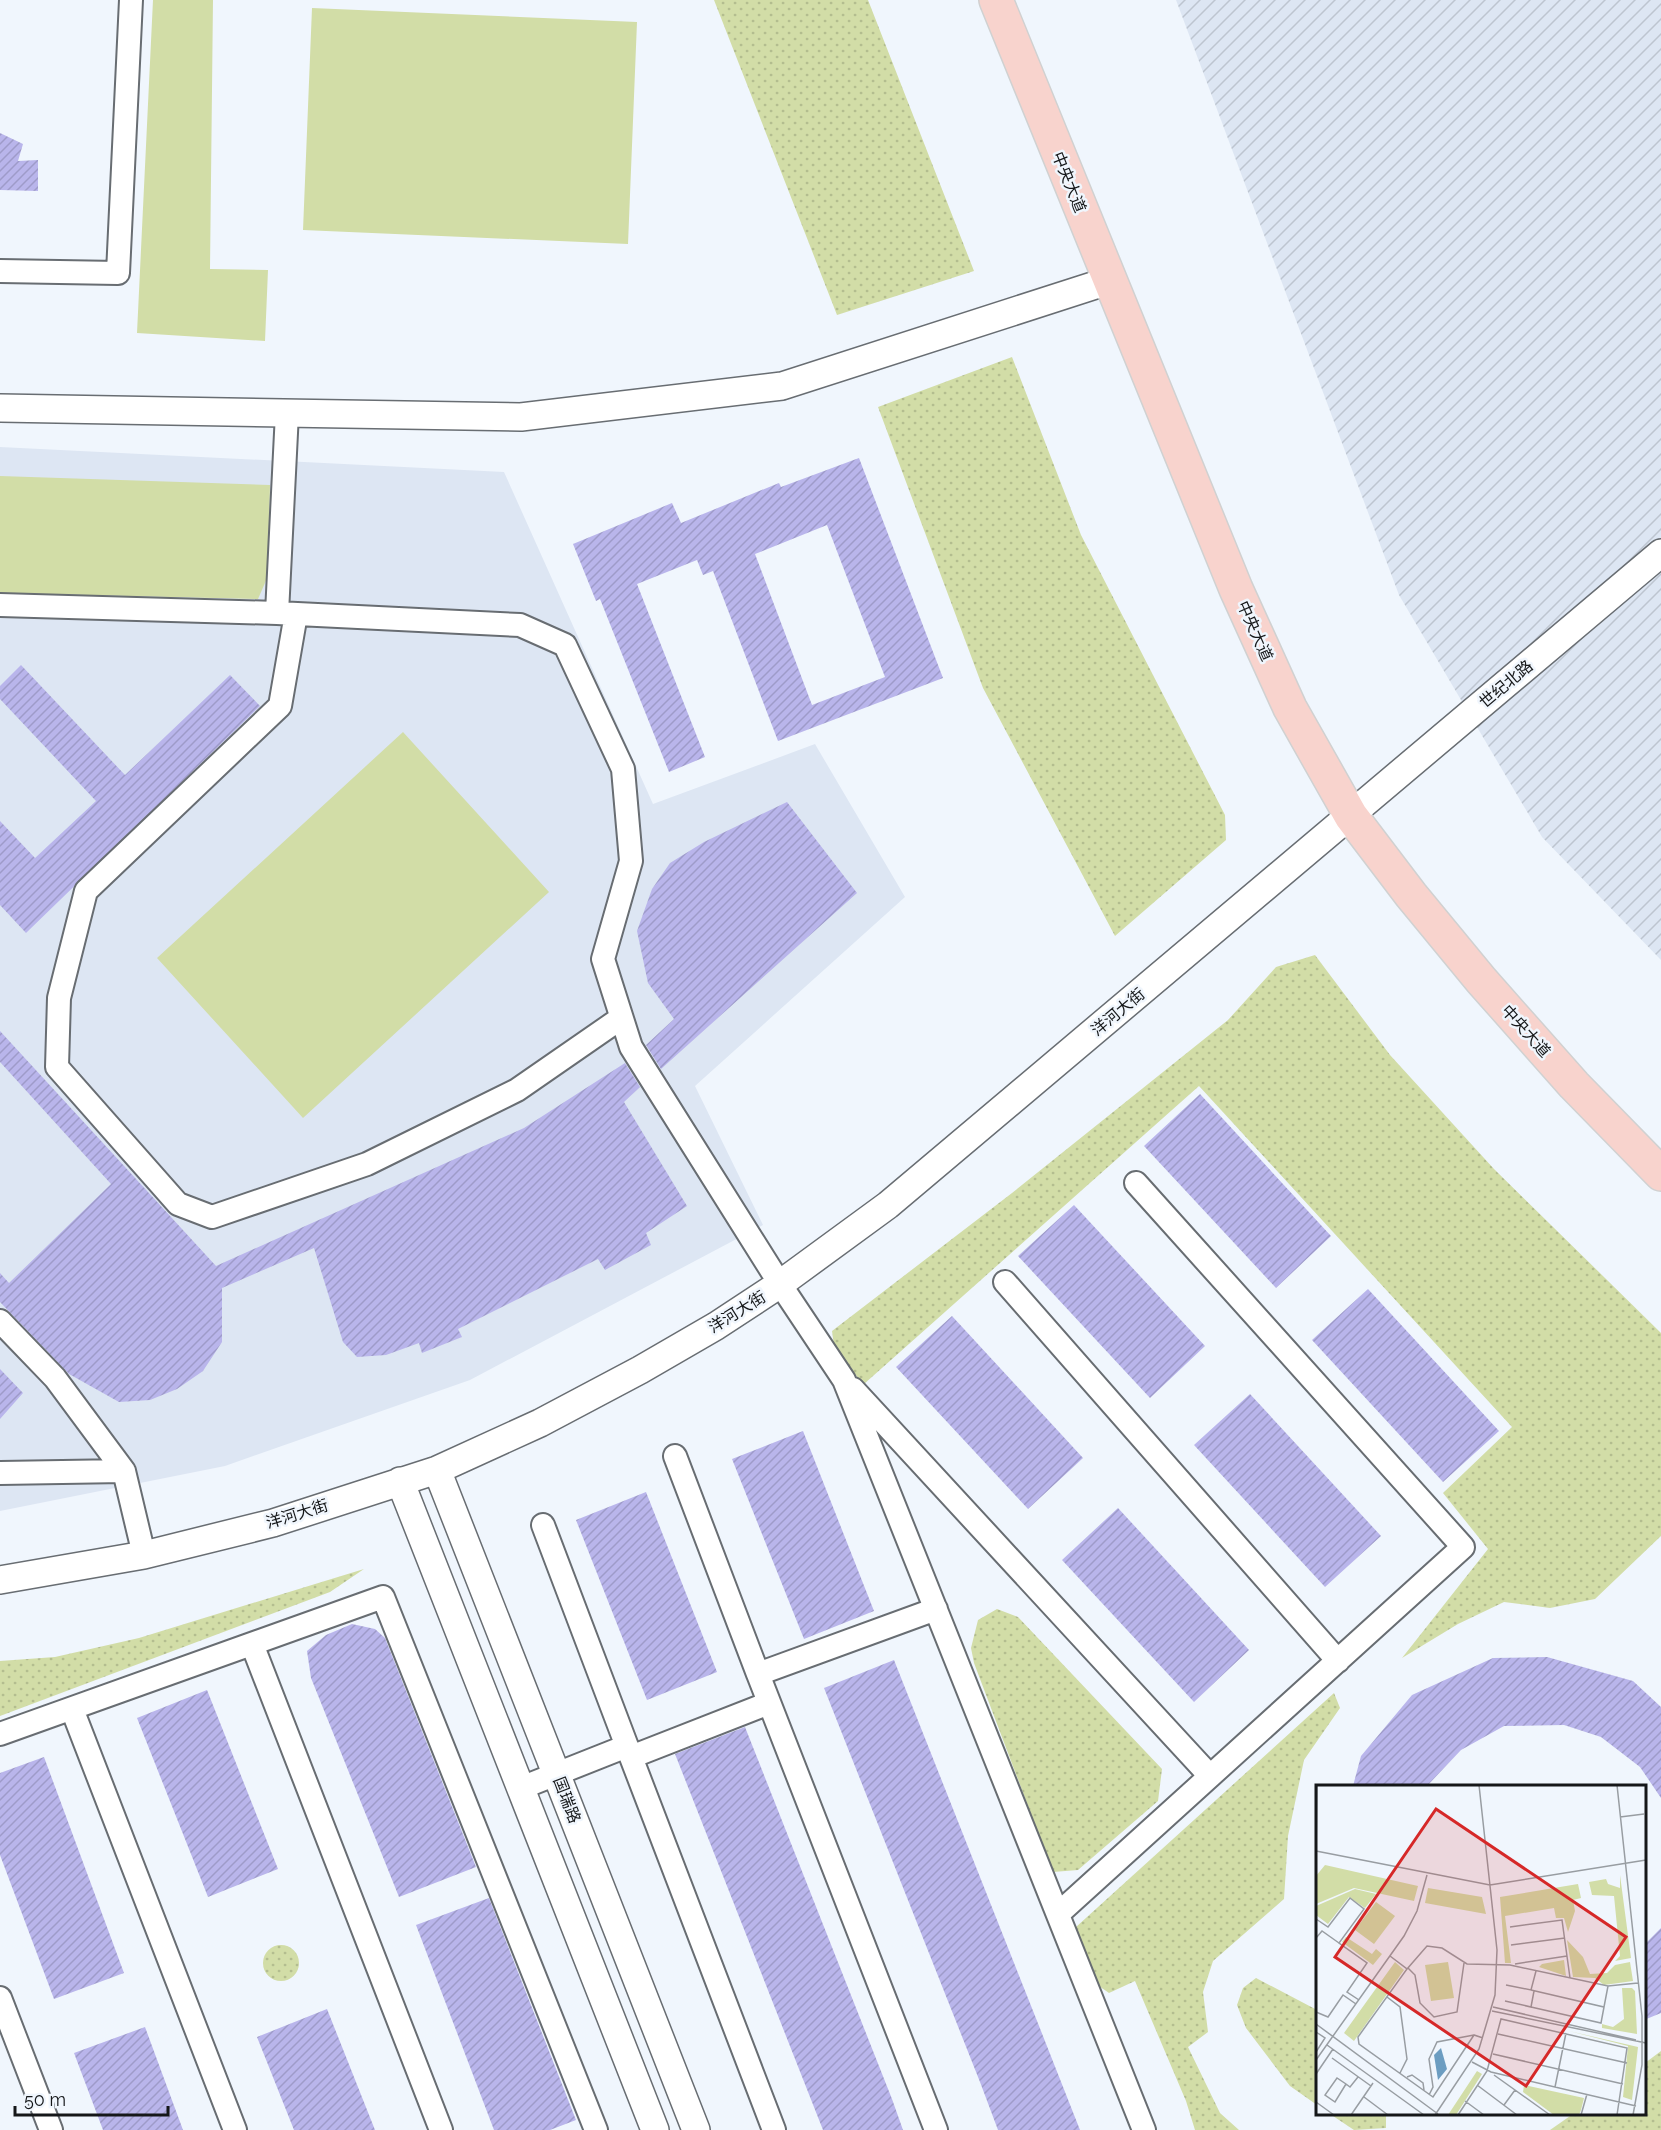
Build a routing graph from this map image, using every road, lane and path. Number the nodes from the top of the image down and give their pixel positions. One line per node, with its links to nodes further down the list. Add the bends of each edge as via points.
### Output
1 (131, 0): 3 (street, via 118,273)
2 (996, 0): 4 (main road, 中央大道)
3 (0, 271)
4 (1108, 281): 6 (street, via 782,386 521,417); 10 (main road, 中央大道, via 1280,686)
5 (0, 408): 6 (street)
6 (287, 413): 9 (street)
7 (1661, 553): 10 (street, 世纪北路)
8 (0, 605): 9 (street)
9 (287, 614): 11 (street, via 520,625 565,645 623,769 631,861 603,959); 11 (street, via 280,706 86,891 59,998 57,1067 178,1204 212,1217 367,1164 517,1090)
10 (1351, 816): 12 (main road, 中央大道, via 1481,980 1574,1085); 15 (street, 洋河大街, via 888,1205)
11 (621, 1018): 15 (street, via 631,1047)
12 (1661, 1174)
13 (1136, 1183): 28 (street, via 1463,1547)
14 (1005, 1282): 28 (street)
15 (780, 1284): 17 (street); 19 (street, 洋河大街, via 640,1370 540,1423)
16 (0, 1321): 20 (street, via 55,1378)
17 (844, 1380): 26 (street); 35 (street)
18 (675, 1456): 29 (street)
19 (437, 1470): 22 (street, 洋河大街); 34 (street, 国瑞路)
20 (124, 1471): 21 (street); 24 (street)
21 (0, 1473)
22 (400, 1481): 24 (street, 洋河大街, via 273,1523); 36 (street)
23 (543, 1525): 33 (street)
24 (144, 1555): 25 (street, 洋河大街)
25 (0, 1580)
26 (936, 1609): 29 (street); 37 (street)
27 (252, 1644): 31 (street); 41 (street); 42 (street, via 383,1597)
28 (1338, 1661): 35 (street)
29 (758, 1674): 30 (street)
30 (769, 1703): 33 (street); 46 (street)
31 (72, 1709): 32 (street); 40 (street)
32 (0, 1734)
33 (629, 1752): 34 (street); 45 (street)
34 (556, 1773): 36 (street); 44 (street, 国瑞路)
35 (1210, 1776): 37 (street)
36 (520, 1788): 43 (street)
37 (1058, 1914): 47 (street)
38 (0, 1998): 39 (street)
39 (51, 2130)
40 (235, 2130)
41 (441, 2130)
42 (596, 2130)
43 (655, 2130)
44 (696, 2130)
45 (774, 2130)
46 (936, 2130)
47 (1144, 2130)

